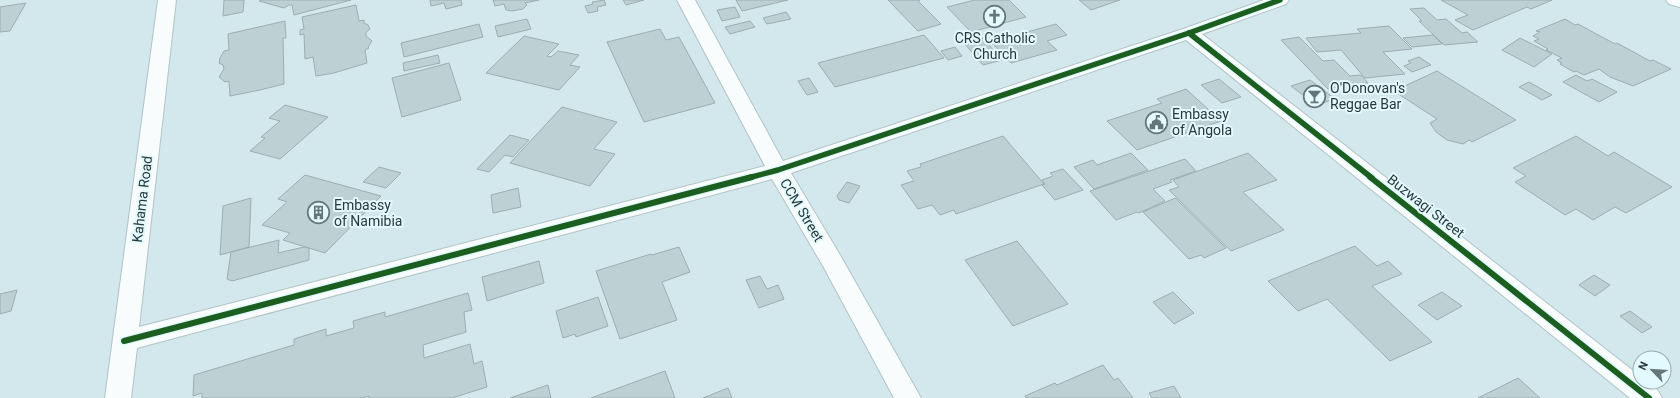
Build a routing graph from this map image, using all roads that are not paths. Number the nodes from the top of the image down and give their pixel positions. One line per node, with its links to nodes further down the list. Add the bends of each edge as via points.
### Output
1 (167, 0): 8 (street, Kahama Road)
2 (686, 0): 7 (street, CCM Street)
3 (1280, 0): 6 (street)
4 (1675, 0): 5 (street)
5 (1680, 2)
6 (1188, 33): 7 (street); 11 (street, Buzwagi Street)
7 (778, 170): 8 (street); 10 (street, CCM Street)
8 (124, 341): 9 (street, Kahama Road)
9 (118, 398)
10 (908, 398)
11 (1649, 398)

